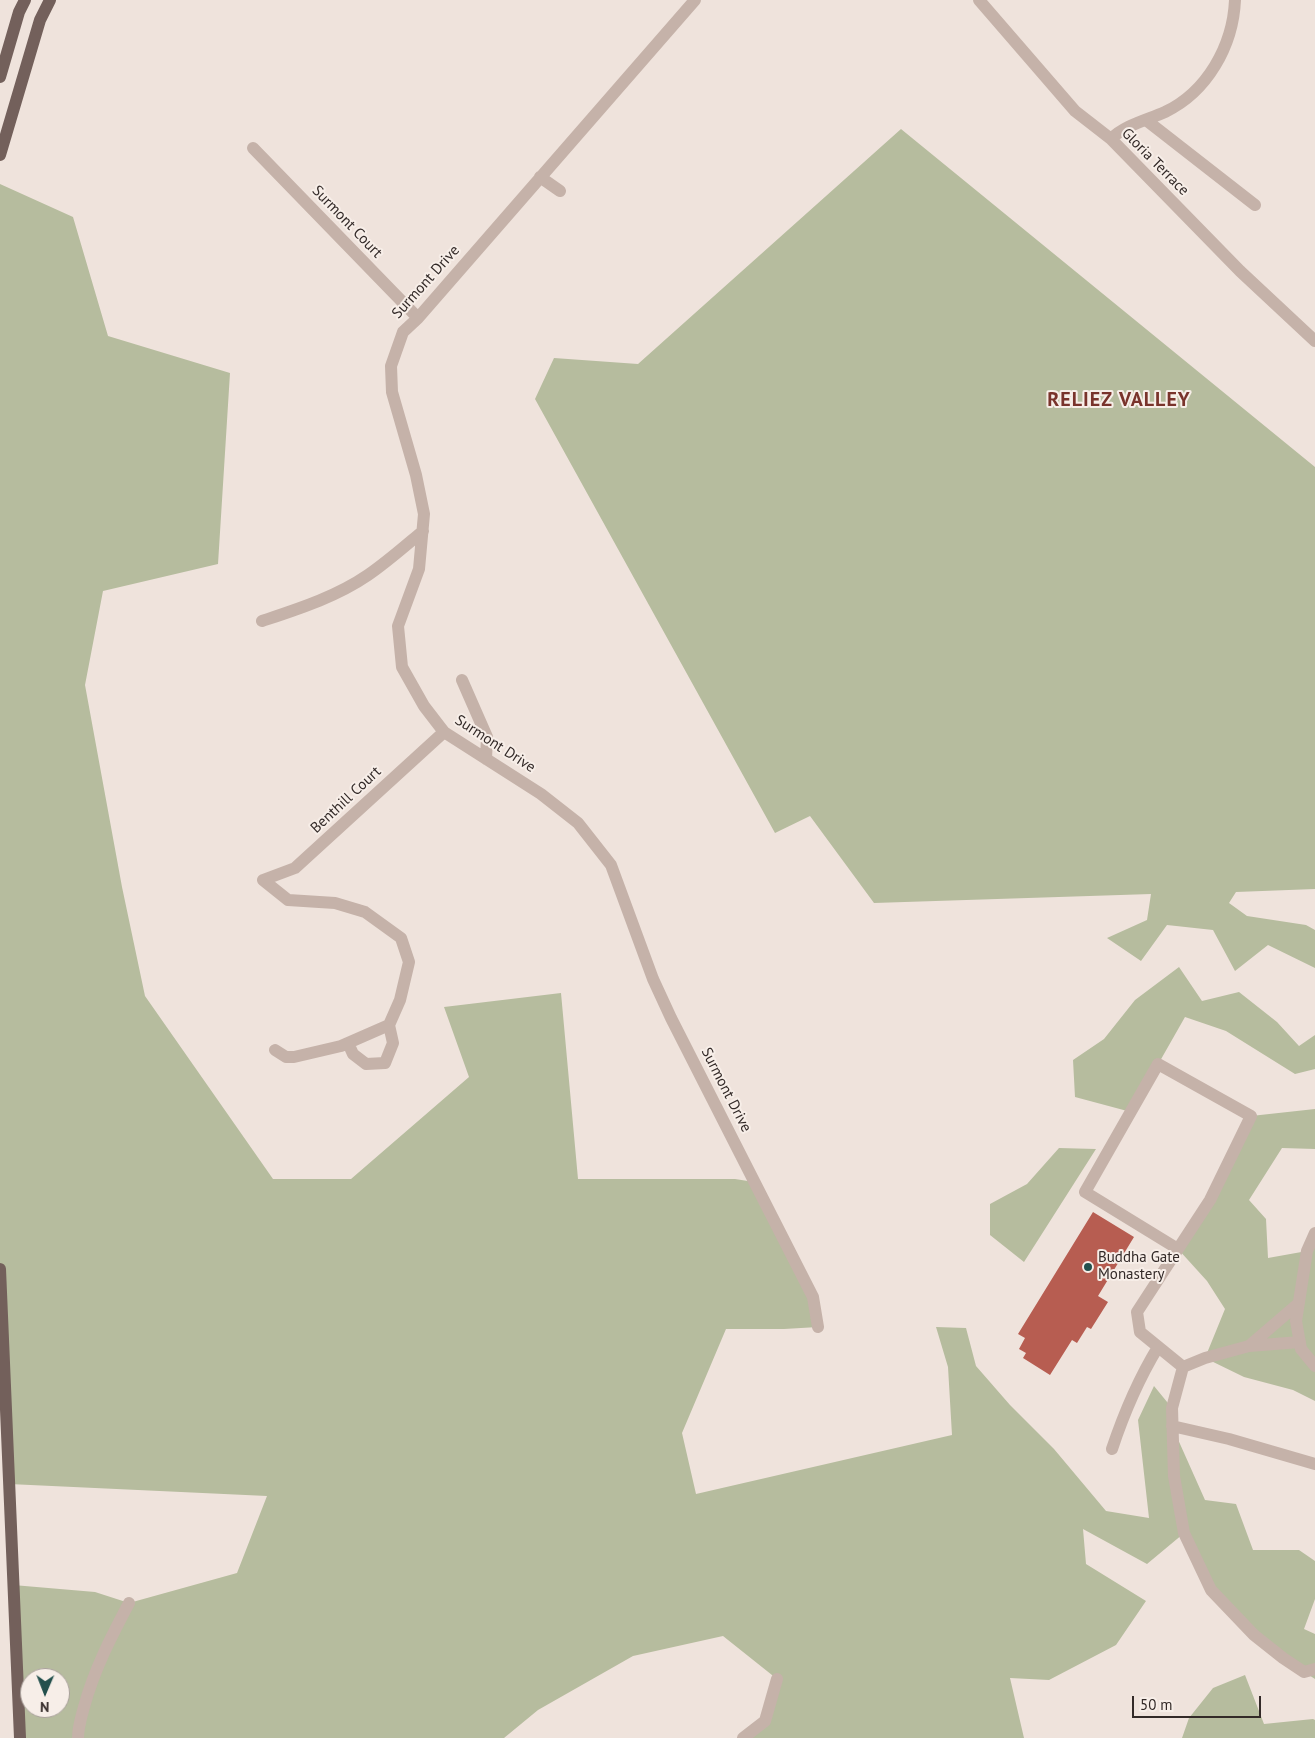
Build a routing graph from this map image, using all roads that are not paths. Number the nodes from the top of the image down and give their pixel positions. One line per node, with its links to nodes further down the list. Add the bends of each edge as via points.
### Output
1 (25, 0): 6 (main road)
2 (50, 0): 10 (main road, via 40,20)
3 (695, 0): 11 (street, Surmont Drive)
4 (978, 0): 8 (street, Gloria Terrace, via 1075,111)
5 (1235, 0): 7 (street, via 1230,33 1212,70 1180,103)
6 (0, 77)
7 (1146, 120): 8 (street, via 1120,130); 13 (street)
8 (1111, 139): 15 (street, Gloria Terrace, via 1240,271)
9 (252, 148): 14 (street, Surmont Court)
10 (0, 156)
11 (540, 177): 12 (street); 14 (street, Surmont Drive)
12 (560, 191)
13 (1255, 205)
14 (418, 318): 16 (street, Surmont Drive, via 403,332 391,366 392,392 424,514)
15 (1315, 341)
16 (422, 531): 17 (street, via 369,575 293,611); 19 (street, Surmont Drive, via 419,568 398,626 401,659 402,667 424,706)
17 (262, 621)
18 (462, 680): 20 (street, via 487,737)
19 (444, 732): 20 (street, Surmont Drive); 21 (street, Benthill Court, via 295,868 263,880 288,900 334,903 365,912 401,938 409,962 400,1000)
20 (486, 759): 28 (street, Surmont Drive, via 541,794 578,823 611,865 656,987 813,1296)
21 (389, 1025): 22 (street); 22 (street, via 393,1042 385,1063 366,1064 353,1054)
22 (348, 1043): 23 (street, via 294,1057 286,1057)
23 (275, 1050)
24 (1315, 1233): 27 (street, via 1308,1251)
25 (1178, 1249): 25 (street, via 1210,1200 1251,1116 1158,1064 1085,1192); 31 (street, via 1137,1312 1140,1332)
26 (0, 1269): 40 (main road)
27 (1299, 1303): 29 (street, via 1296,1321); 30 (street)
28 (818, 1327)
29 (1300, 1342): 30 (street); 32 (street, via 1301,1350)
30 (1250, 1346): 33 (street)
31 (1158, 1347): 33 (street); 35 (street, via 1125,1410)
32 (1315, 1366)
33 (1183, 1367): 34 (street, via 1172,1408)
34 (1172, 1426): 36 (street); 38 (street, via 1174,1476 1184,1533 1211,1590 1254,1635 1283,1658 1304,1672)
35 (1112, 1449)
36 (1315, 1464)
37 (130, 1603): 41 (street, via 90,1684)
38 (1315, 1669)
39 (777, 1679): 42 (street, via 765,1721)
40 (20, 1738)
41 (78, 1738)
42 (743, 1738)

